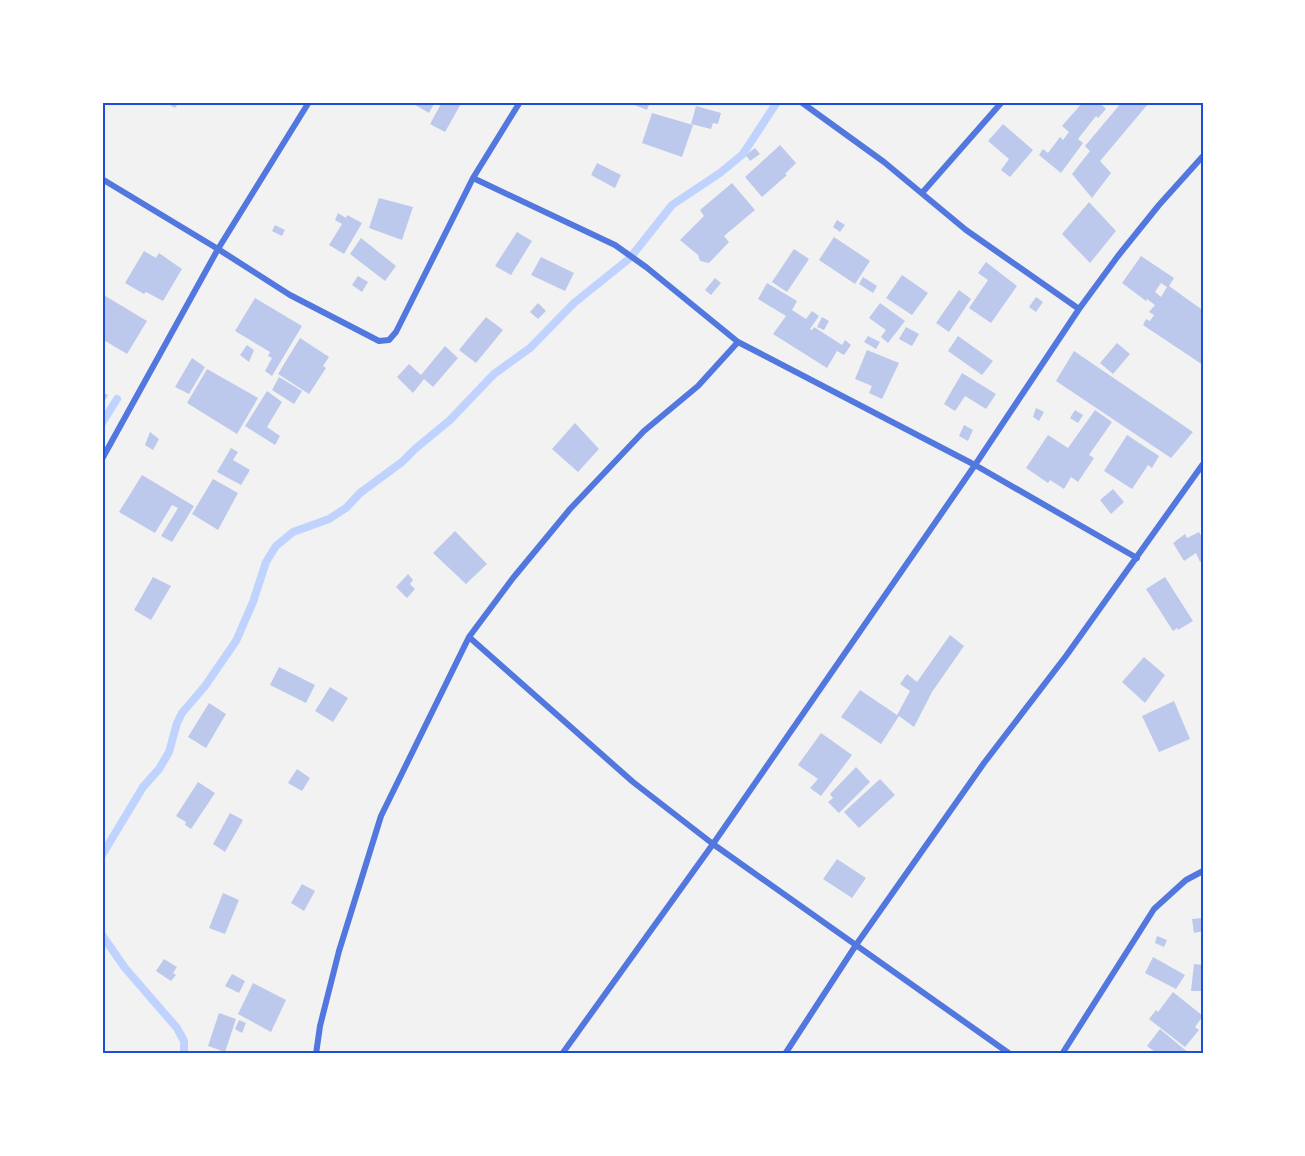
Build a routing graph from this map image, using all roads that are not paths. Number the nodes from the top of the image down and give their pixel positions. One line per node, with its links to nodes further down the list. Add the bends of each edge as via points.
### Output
1 (309, 102): 9 (street)
2 (520, 102): 6 (street)
3 (801, 102): 8 (street)
4 (1002, 102): 8 (street)
5 (1203, 156): 10 (street, via 1118,256)
6 (473, 178): 9 (street, via 389,340 379,341 336,320); 11 (street, via 615,245)
7 (102, 179): 9 (street)
8 (922, 193): 10 (street, via 966,230)
9 (218, 249): 12 (street)
10 (1079, 309): 14 (street)
11 (738, 342): 14 (street); 16 (street, via 698,386 644,431 570,508)
12 (102, 459)
13 (1203, 464): 15 (street)
14 (975, 465): 15 (street); 17 (street)
15 (1137, 558): 19 (street, via 984,763)
16 (469, 638): 17 (street, via 633,782); 20 (street, via 381,816 339,951)
17 (713, 844): 19 (street); 21 (street)
18 (1203, 871): 24 (street, via 1186,880 1154,909)
19 (856, 945): 22 (street); 23 (street)
20 (316, 1054)
21 (562, 1054)
22 (785, 1054)
23 (1010, 1054)
24 (1062, 1054)

